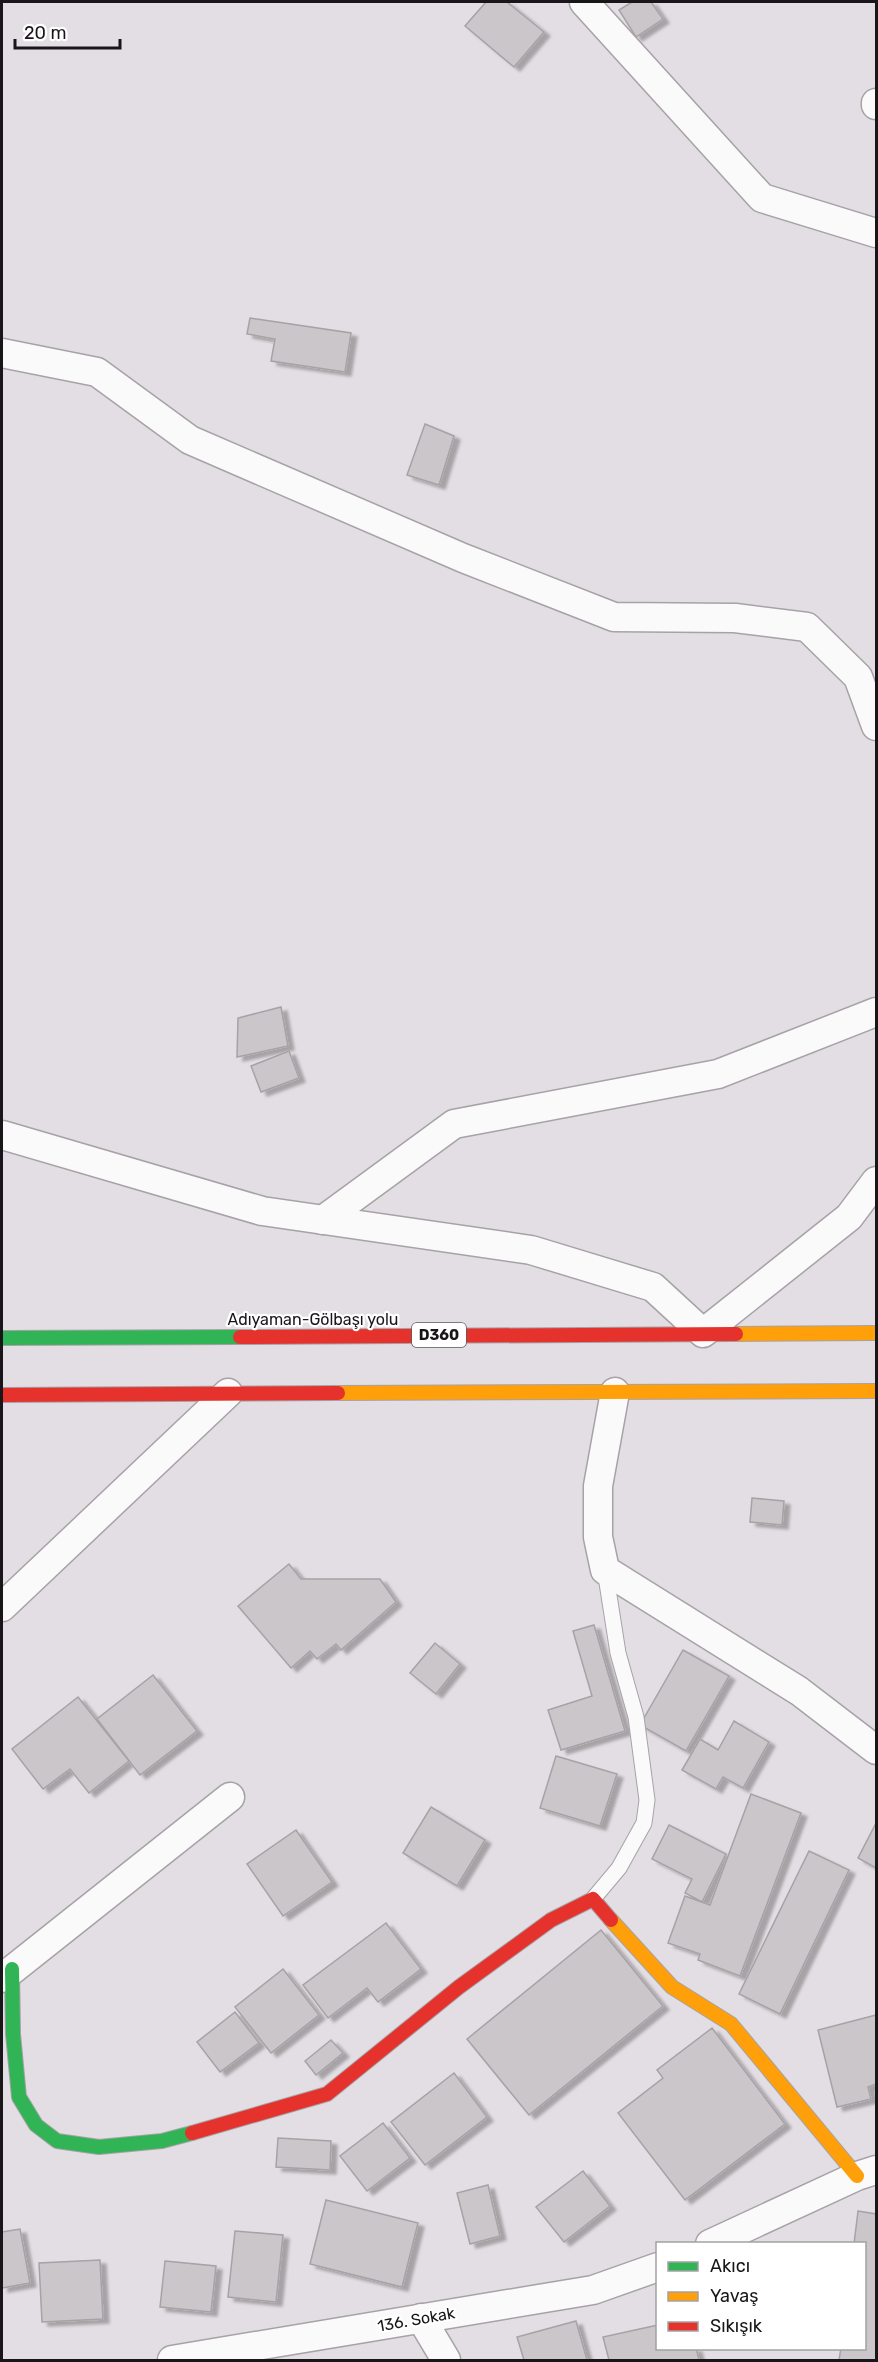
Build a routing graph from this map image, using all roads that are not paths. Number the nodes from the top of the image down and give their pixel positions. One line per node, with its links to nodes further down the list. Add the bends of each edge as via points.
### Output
1 (584, 2): 2 (street, via 762,198)
2 (876, 233)
3 (2, 353): 4 (street, via 97,372 190,440 463,558 614,617 735,618 807,627 858,677)
4 (876, 726)
5 (876, 1012): 8 (street, via 718,1074 454,1124)
6 (2, 1135): 8 (street, via 262,1211)
7 (876, 1181): 9 (street, via 849,1216)
8 (323, 1220): 9 (street, via 531,1250 653,1287)
9 (703, 1333): 10 (main road, Adıyaman-Gölbaşı yolu / D360); 11 (main road, Adıyaman-Gölbaşı yolu / D360)
10 (876, 1333)
11 (2, 1338)
12 (876, 1391): 13 (main road)
13 (615, 1392): 14 (main road); 16 (street, via 598,1486 598,1537)
14 (228, 1394): 15 (main road); 17 (street)
15 (2, 1395)
16 (605, 1570): 18 (street, via 799,1691); 20 (lane, via 618,1653 636,1717 647,1800 644,1823 619,1868)
17 (2, 1607)
18 (876, 1750)
19 (230, 1797): 21 (street)
20 (593, 1899): 21 (main road, via 551,1920 459,1987 327,2094 162,2141 99,2147 57,2140 36,2125 20,2097); 22 (main road, via 672,1987 731,2024)
21 (7, 1974)
22 (867, 2173): 23 (street)
23 (714, 2242)
24 (656, 2267): 25 (street, 136. Sokak, via 593,2290)
25 (421, 2318): 26 (street, 136. Sokak); 27 (street)
26 (172, 2361)
27 (446, 2361)

